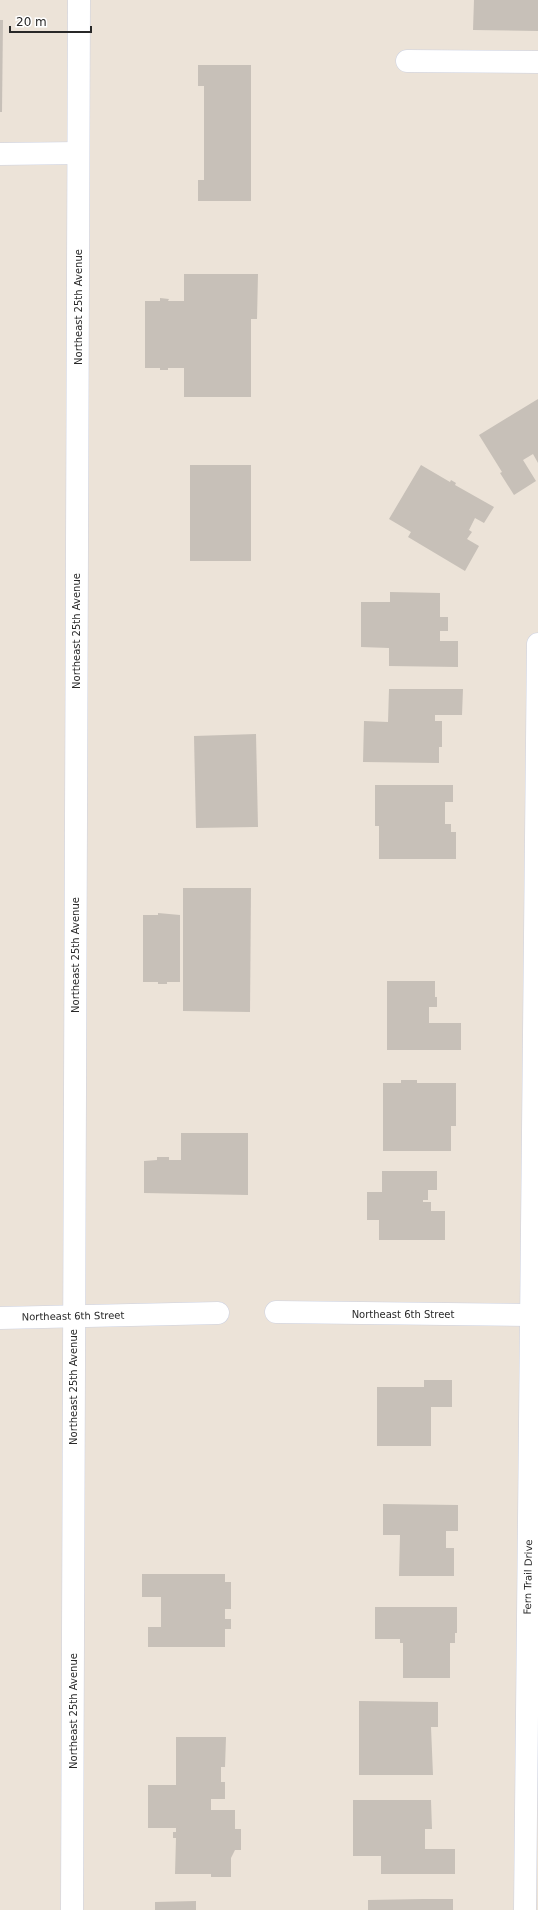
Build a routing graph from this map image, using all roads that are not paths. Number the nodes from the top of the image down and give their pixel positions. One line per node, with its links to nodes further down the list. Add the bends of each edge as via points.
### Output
1 (79, 0): 4 (street, Northeast 25th Avenue)
2 (407, 61): 3 (street)
3 (538, 62)
4 (78, 153): 5 (street); 10 (street, Northeast 25th Avenue)
5 (0, 154)
6 (538, 644): 9 (street, Fern Trail Drive)
7 (276, 1312): 9 (street, Northeast 6th Street)
8 (218, 1313): 10 (street, Northeast 6th Street)
9 (531, 1315): 13 (street, Fern Trail Drive)
10 (73, 1316): 11 (street, Northeast 6th Street); 12 (street, Northeast 25th Avenue)
11 (0, 1318)
12 (72, 1910)
13 (525, 1910)

